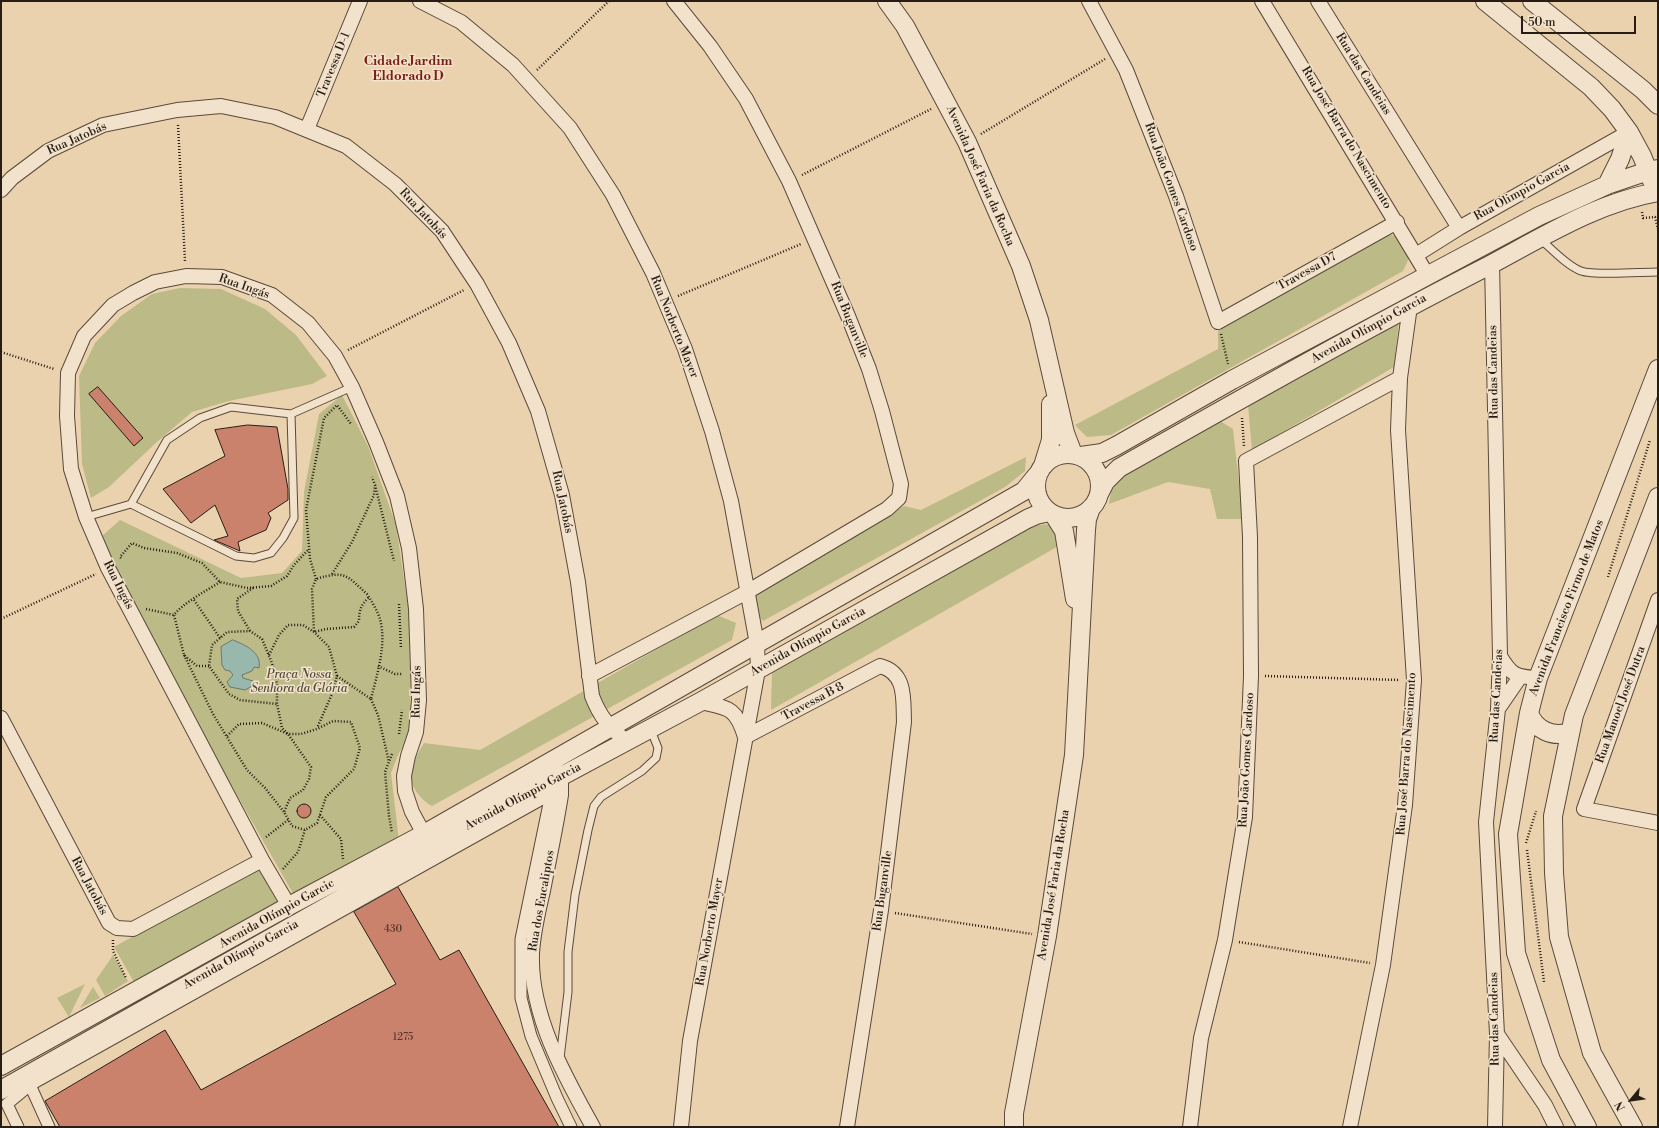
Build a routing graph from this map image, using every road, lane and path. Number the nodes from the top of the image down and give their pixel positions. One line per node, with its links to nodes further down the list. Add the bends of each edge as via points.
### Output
1 (360, 1): 16 (street, Travessa D-1)
2 (420, 1): 12 (street, Rua Norberto Mayer, via 461,22)
3 (609, 1): 12 (path)
4 (674, 1): 20 (street, Rua Buganville, via 710,46 746,99)
5 (887, 1): 13 (street, Avenida José Faria da Rocha, via 905,26)
6 (1090, 1): 11 (street, Rua João Gomes Cardoso)
7 (1262, 1): 24 (street, Rua José Barra do Nascimento)
8 (1318, 1): 25 (street, Rua das Candeias)
9 (1485, 1): 17 (street, via 1591,87)
10 (1532, 1): 14 (street, via 1643,90)
11 (1117, 52): 18 (path); 36 (street, Rua João Gomes Cardoso, via 1176,196)
12 (526, 80): 34 (street, Rua Norberto Mayer, via 570,128 613,195)
13 (946, 102): 18 (street, Avenida José Faria da Rocha); 20 (path)
14 (1658, 105)
15 (177, 110): 16 (street, Rua Jatobás, via 221,106 275,117); 22 (street, Rua Jatobás, via 103,125 48,151 12,178); 31 (path)
16 (307, 129): 33 (street, Rua Jatobás, via 346,146 395,184 442,231)
17 (1629, 132): 19 (street); 21 (street, via 1620,159); 25 (street, Rua Olimpio Garcia)
18 (967, 142): 39 (street, Avenida José Faria da Rocha, via 1021,266 1039,320)
19 (1653, 170): 21 (street, Avenida Olímpio Garcia); 23 (street)
20 (789, 182): 26 (street, Rua Buganville)
21 (1607, 185): 32 (street, Avenida Olímpio Garcia, via 1539,216)
22 (1, 190)
23 (1657, 195): 27 (street, Avenida Olímpio Garcia, via 1589,214)
24 (1397, 222): 28 (street, Rua José Barra do Nascimento); 36 (street, Travessa D7)
25 (1459, 228): 28 (street, Rua Olimpio Garcia)
26 (814, 239): 34 (path); 66 (street, Rua Buganville, via 869,369 901,484 899,498 887,510)
27 (1539, 239): 29 (street, Avenida Olímpio Garcia); 30 (lane, via 1581,271)
28 (1416, 255): 32 (street, Rua José Barra do Nascimento)
29 (1492, 264): 35 (street, Avenida Olímpio Garcia); 82 (street, Rua das Candeias)
30 (1658, 272)
31 (186, 276): 38 (street, Rua Ingás, via 222,277 272,295 308,323); 41 (street, Rua Ingás, via 155,282 113,305 84,336)
32 (1428, 276): 43 (street, Avenida Olímpio Garcia)
33 (477, 284): 38 (path); 90 (street, Rua Jatobás, via 509,342 538,411 562,495 578,582)
34 (665, 302): 66 (street, Rua Norberto Mayer, via 685,349 712,431 731,501)
35 (1410, 306): 42 (street, Rua José Barra do Nascimento); 45 (street, Avenida Olímpio Garcia)
36 (1218, 322): 43 (path)
37 (1, 352): 41 (path)
38 (335, 356): 44 (street, Rua Ingás)
39 (1049, 362): 48 (street, Avenida José Faria da Rocha, via 1066,433); 50 (street, Avenida José Faria da Rocha, via 1051,440)
40 (1658, 370): 93 (street, Avenida Francisco Firmo de Matos)
41 (68, 373): 57 (street, Rua Ingás, via 67,416 71,469)
42 (1400, 378): 49 (street); 95 (street, Rua José Barra do Nascimento, via 1398,430)
43 (1232, 380): 48 (street, Avenida Olímpio Garcia, via 1102,453)
44 (352, 386): 46 (lane); 122 (street, Rua Ingás, via 397,496 410,548 420,700 416,732 404,776 405,791 412,812)
45 (1240, 400): 49 (path); 54 (street, Avenida Olímpio Garcia, via 1119,468 1105,482)
46 (291, 414): 55 (lane, via 231,407 200,418 167,440); 55 (lane, via 294,518 271,553 254,558 236,556)
47 (351, 424): 58 (path, via 337,405 324,418 306,510)
48 (1077, 455): 50 (street, via 1062,454 1051,458); 54 (street, via 1090,463 1097,472 1100,482)
49 (1246, 461): 91 (street, Rua João Gomes Cardoso, via 1250,537)
50 (1040, 470): 56 (street, via 1036,486 1037,496); 78 (street, Avenida Olímpio Garcia, via 1024,491)
51 (371, 472): 52 (path)
52 (374, 485): 61 (path); 62 (path, via 374,495 361,524)
53 (1658, 497): 106 (street, via 1574,715)
54 (1095, 501): 56 (street, via 1083,514 1074,518); 77 (street, Avenida José Faria da Rocha, via 1087,519)
55 (131, 504): 57 (lane)
56 (1052, 514): 77 (street, Avenida José Faria da Rocha, via 1064,531); 87 (street, Avenida Olímpio Garcia, via 1036,515 1027,519)
57 (86, 517): 60 (street, Rua Ingás)
58 (310, 549): 63 (path); 65 (path, via 287,576 271,586)
59 (124, 564): 64 (path, via 120,557 132,543 144,548 177,553 202,563)
60 (108, 568): 73 (path); 126 (street, Rua Ingás)
61 (396, 568)
62 (332, 574): 63 (path); 67 (path, via 345,574)
63 (316, 579): 75 (path, via 312,589)
64 (220, 582): 65 (path); 69 (path)
65 (254, 588): 74 (path, via 236,599 238,611)
66 (747, 592): 78 (street, Rua Norberto Mayer); 90 (street)
67 (369, 597): 75 (path, via 361,605 359,622 354,627); 84 (path, via 380,618 383,634)
68 (399, 598): 79 (path)
69 (194, 600): 71 (path, via 180,607); 76 (path)
70 (1658, 600): 119 (street, Rua Manoel José Dutra, via 1584,809)
71 (174, 615): 72 (path, via 144,609); 80 (path)
72 (146, 616)
73 (1, 619)
74 (250, 631): 76 (path, via 227,632); 81 (path, via 262,639)
75 (314, 632): 81 (path, via 303,625 288,625); 89 (path, via 329,647)
76 (220, 638): 83 (path, via 212,645)
77 (1081, 641): 136 (street, Avenida José Faria da Rocha, via 1074,755)
78 (757, 644): 87 (street, Rua Norberto Mayer); 103 (street, Avenida Olímpio Garcia)
79 (401, 651)
80 (184, 655): 83 (path, via 197,666); 108 (path, via 213,714)
81 (268, 655): 98 (path, via 277,684)
82 (1500, 656): 92 (street, via 1507,668); 100 (street, Rua das Candeias)
83 (209, 666): 98 (path, via 229,694 240,700)
84 (378, 666): 88 (path, via 395,674); 96 (path)
85 (402, 666): 88 (path)
86 (880, 666): 110 (street, Travessa B 8); 134 (street, Rua Buganville, via 889,668 898,675 903,692 904,722)
87 (758, 670): 97 (street, Avenida Olímpio Garcia); 110 (street, Rua Norberto Mayer)
88 (402, 674): 94 (path)
89 (337, 676): 96 (path); 105 (path)
90 (590, 676): 103 (street, Rua Jatobás, via 592,696)
91 (1251, 676): 95 (path); 137 (street, Rua João Gomes Cardoso, via 1245,817)
92 (1520, 677): 93 (street); 100 (street)
93 (1538, 678): 101 (street, Avenida Francisco Firmo de Matos)
94 (402, 680)
95 (1414, 680): 138 (street, Rua José Barra do Nascimento, via 1405,805)
96 (371, 699): 114 (path, via 378,715)
97 (700, 702): 104 (street, Avenida Olímpio Garcia); 110 (street, via 732,712 740,721)
98 (278, 704): 107 (path, via 282,728)
99 (402, 708): 109 (path)
100 (1498, 709): 140 (street, Rua das Candeias, via 1486,822)
101 (1529, 713): 106 (street, via 1532,722 1547,732); 156 (street, Avenida Francisco Firmo de Matos, via 1508,834 1516,953 1551,1060)
102 (1, 718): 135 (street, Rua Jatobás, via 109,923)
103 (610, 728): 111 (street, Rua Jatobás); 113 (street, Avenida Olímpio Garcia)
104 (650, 728): 111 (street, Avenida Olímpio Garcia); 141 (lane, via 658,748 656,758 642,771 601,797 594,806 589,824 575,895 568,952 568,992)
105 (317, 729): 107 (path, via 301,734); 117 (path, via 333,721 351,722 360,748 354,769 326,797)
106 (1570, 732): 157 (street, via 1553,816 1559,937 1592,1053)
107 (288, 734): 108 (path, via 262,722 239,724); 116 (path, via 311,767 309,779 303,790 290,798)
108 (227, 736): 116 (path, via 248,770)
109 (398, 736)
110 (745, 737): 149 (street, Rua Norberto Mayer, via 690,1040)
111 (626, 741): 115 (street, Avenida Olímpio Garcia)
112 (395, 749): 114 (path)
113 (553, 760): 115 (street, Rua dos Eucaliptos); 122 (street, Avenida Olímpio Garcic)
114 (389, 762): 124 (path, via 385,772 388,816)
115 (561, 777): 141 (street, Rua dos Eucaliptos, via 561,795 532,955 534,985 541,1016); 144 (street, Avenida Olímpio Garcia)
116 (284, 812): 118 (path)
117 (320, 815): 121 (path, via 317,823); 129 (path, via 341,839)
118 (288, 820): 121 (path, via 292,826); 123 (path)
119 (1658, 823)
120 (263, 829): 123 (path)
121 (304, 830): 130 (path, via 298,852)
122 (424, 834): 133 (street, Avenida Olímpio Garcic)
123 (267, 836): 125 (path); 126 (path)
124 (394, 839)
125 (271, 842)
126 (254, 844): 127 (street, Rua Ingás)
127 (262, 860): 132 (street, Rua Ingás); 135 (street, via 133,929)
128 (281, 861): 130 (path)
129 (343, 866)
130 (284, 868): 131 (path); 132 (path)
131 (287, 873)
132 (274, 880): 133 (street, Rua Ingás)
133 (290, 906): 139 (street, Avenida Olímpio Garcic)
134 (881, 910): 136 (path); 150 (street, Rua Buganville)
135 (117, 928): 139 (path, via 112,944 113,951)
136 (1047, 936): 151 (street, Avenida José Faria da Rocha, via 1014,1113)
137 (1224, 940): 138 (path); 152 (street, Rua João Gomes Cardoso, via 1201,1038)
138 (1383, 965): 153 (street, Rua José Barra do Nascimento)
139 (134, 992): 142 (street, Avenida Olímpio Garcic)
140 (1497, 1034): 154 (street, Rua das Candeias); 155 (street, via 1541,1099)
141 (560, 1062): 148 (street, Rua dos Eucaliptos, via 575,1096)
142 (1, 1066)
143 (30, 1085): 145 (street, via 7,1104); 146 (street); 147 (street, via 551,794 521,939 521,998 530,1036)
144 (1, 1090)
145 (18, 1127)
146 (49, 1127)
147 (571, 1127)
148 (593, 1127)
149 (681, 1127)
150 (847, 1127)
151 (1014, 1127)
152 (1190, 1127)
153 (1350, 1127)
154 (1495, 1127)
155 (1556, 1127)
156 (1587, 1127)
157 (1633, 1127)

